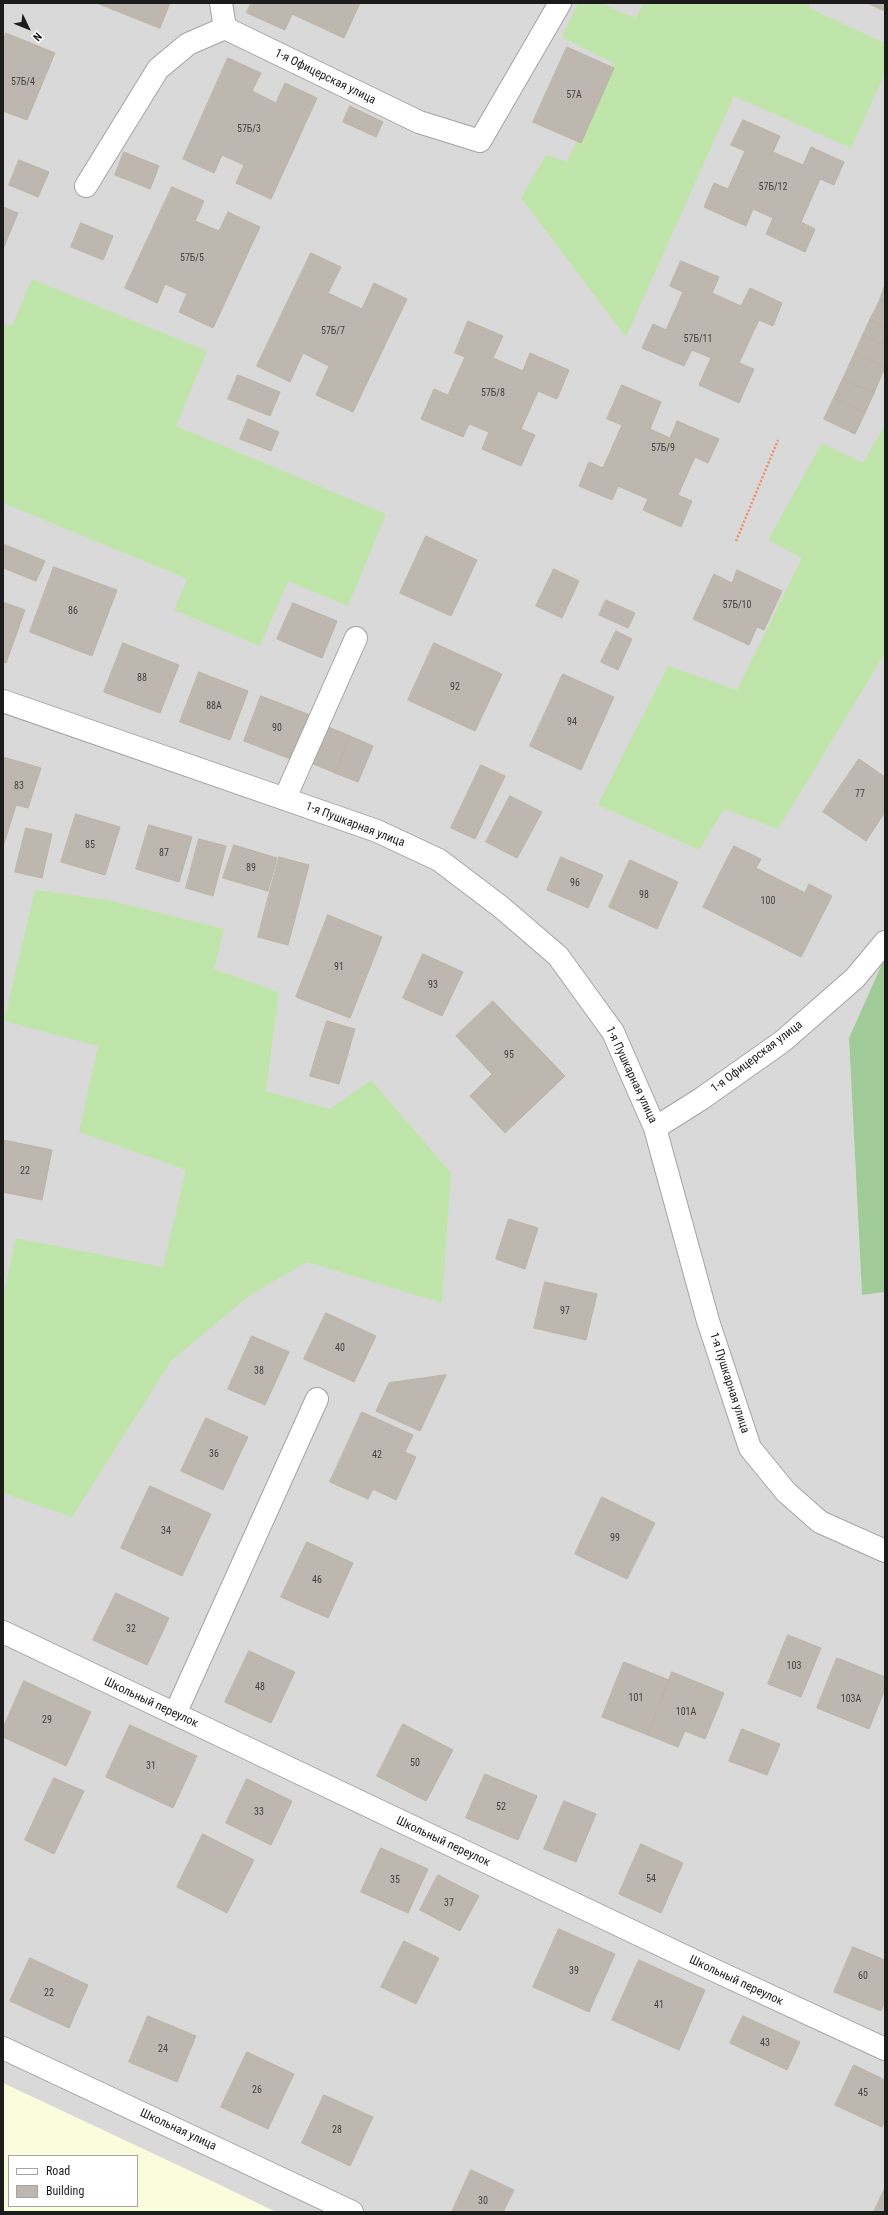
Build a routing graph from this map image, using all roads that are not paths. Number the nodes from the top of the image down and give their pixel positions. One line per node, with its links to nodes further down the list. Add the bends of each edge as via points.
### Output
1 (221, 3): 3 (street)
2 (560, 3): 3 (street, 1-я Офицерская улица, via 480,141 419,122)
3 (225, 28): 4 (street, via 188,44 158,69)
4 (86, 186)
5 (356, 638): 7 (street)
6 (3, 701): 7 (street, 1-я Пушкарная улица)
7 (285, 798): 9 (street, 1-я Пушкарная улица, via 377,831 439,860 501,907 558,956 613,1032)
8 (885, 942): 9 (street, 1-я Офицерская улица, via 855,978 783,1041)
9 (655, 1128): 11 (street, 1-я Пушкарная улица, via 708,1321 750,1448 786,1492 820,1522)
10 (317, 1399): 13 (street)
11 (885, 1551)
12 (3, 1632): 13 (street, Школьный переулок)
13 (175, 1714): 15 (street, Школьный переулок)
14 (3, 2048): 16 (street, Школьная улица)
15 (885, 2049)
16 (352, 2212)

